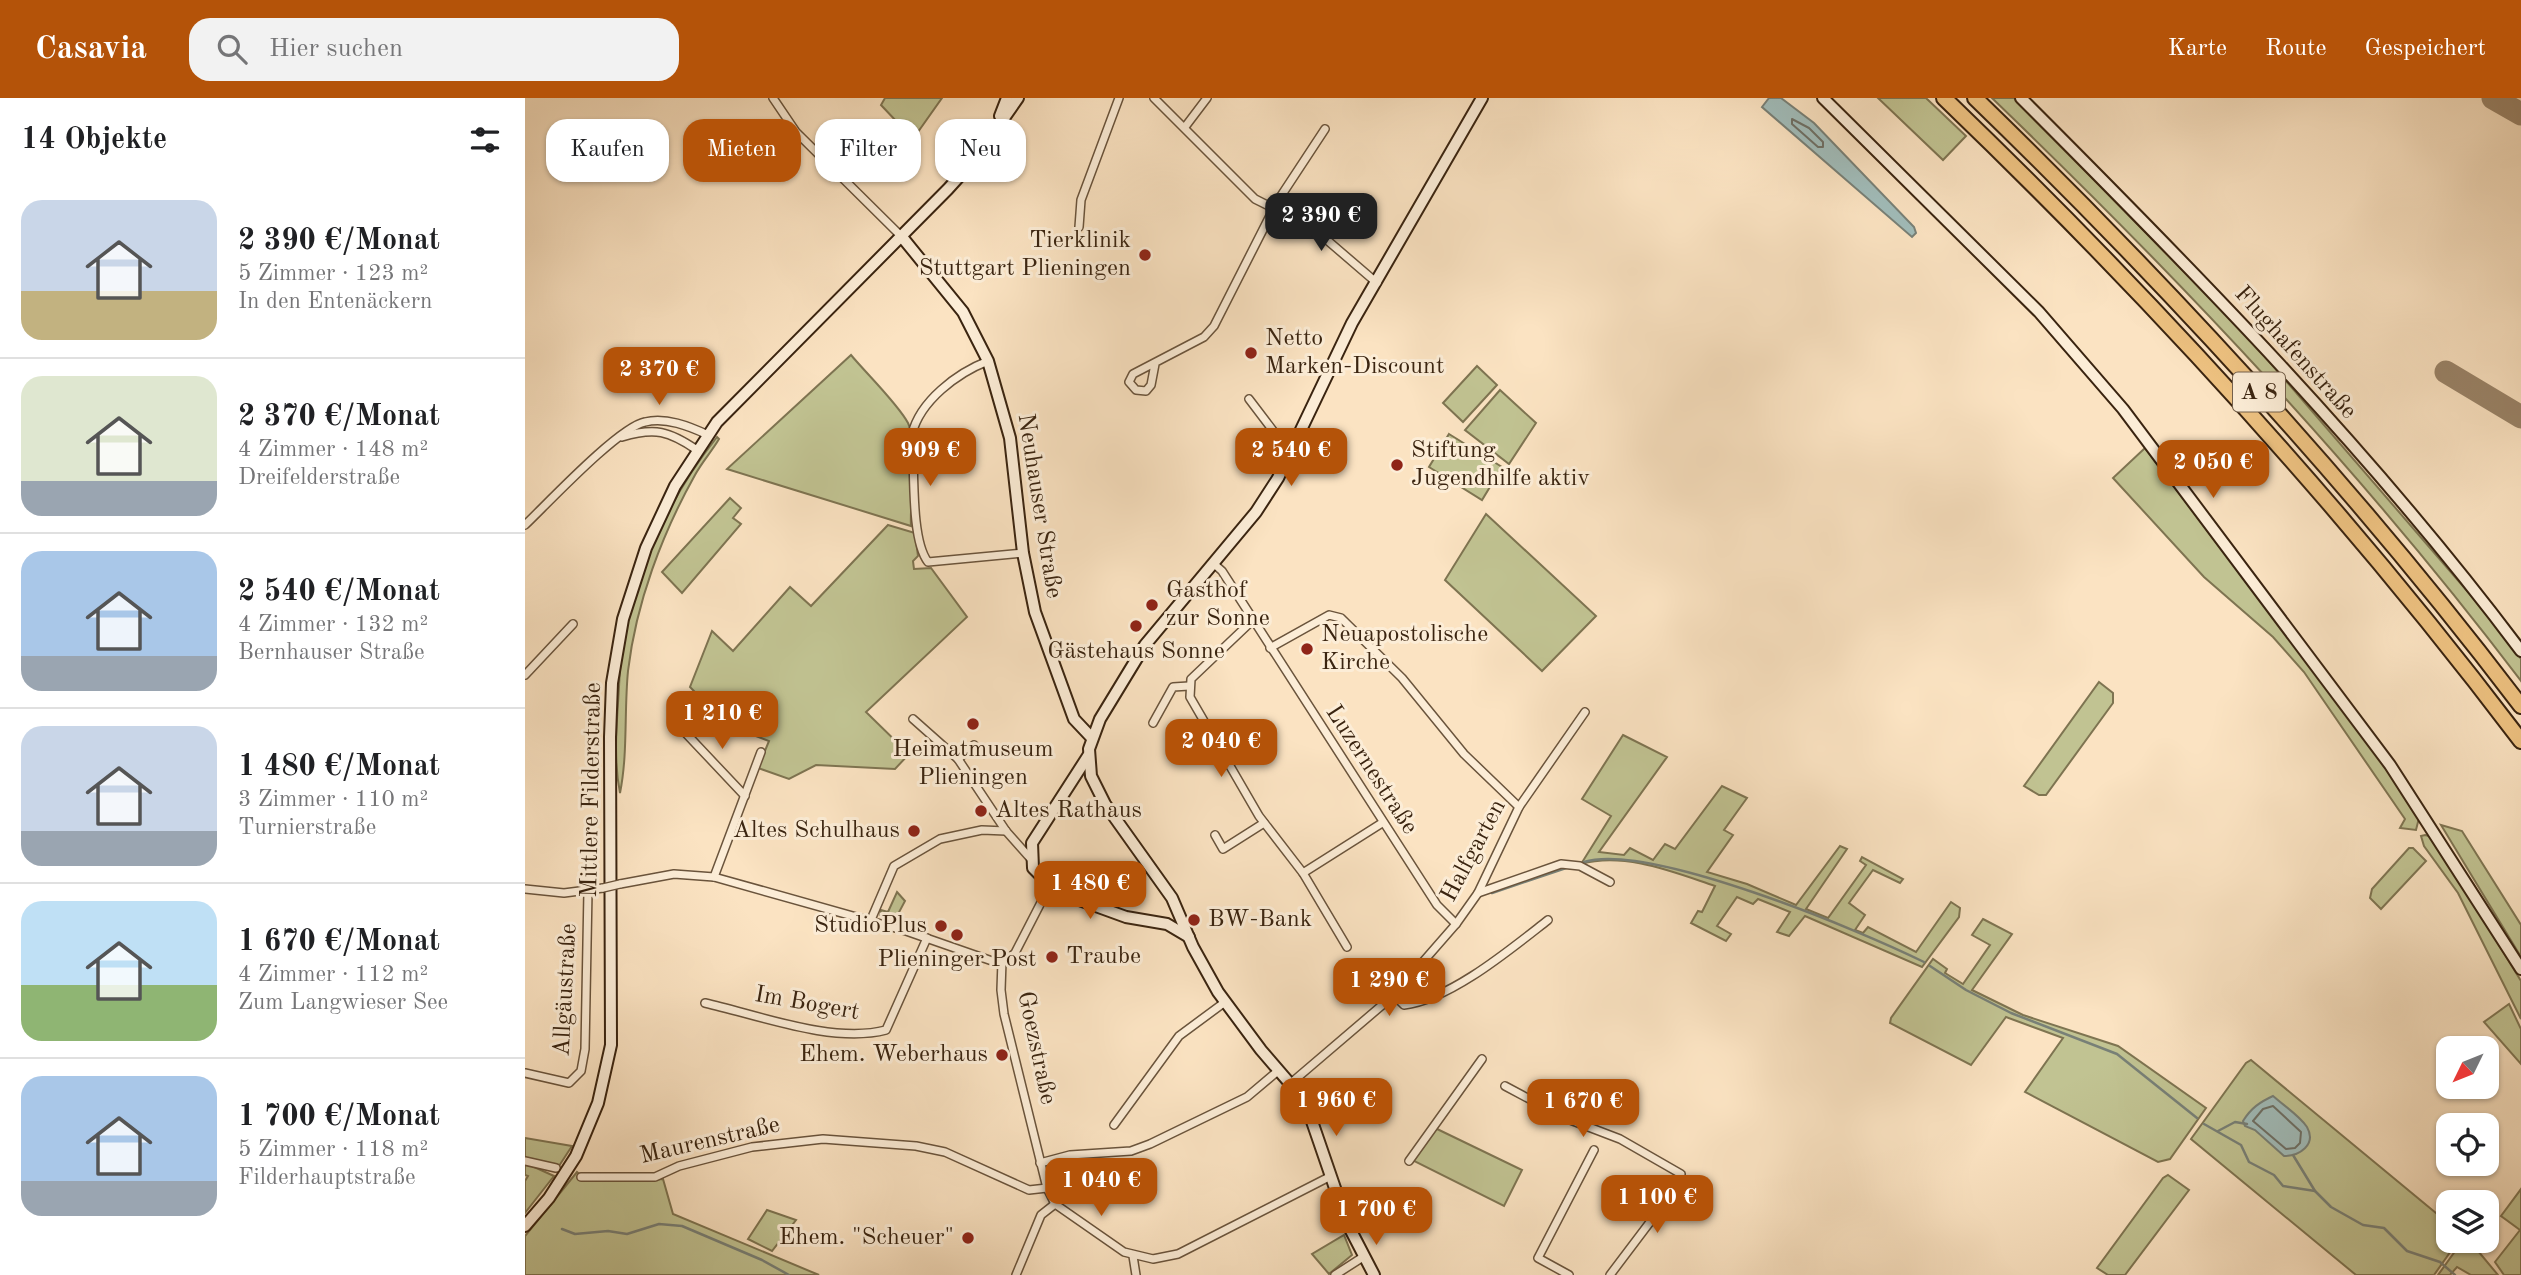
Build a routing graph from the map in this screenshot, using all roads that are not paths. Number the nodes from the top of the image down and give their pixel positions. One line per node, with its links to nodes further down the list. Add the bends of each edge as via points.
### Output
1 (773, 98): 19 (street, Neuhauser Straße, via 796,132)
2 (1007, 98): 12 (main road, Mittlere Filderstraße)
3 (1018, 98): 13 (main road, Mittlere Filderstraße)
4 (1119, 98): 18 (street, via 1081,200)
5 (1154, 98): 14 (street)
6 (1207, 98): 14 (street)
7 (1482, 98): 20 (main road)
8 (1823, 98): 77 (main road, via 2039,312 2123,409 2390,765)
9 (1944, 98): 43 (highway, A 8, via 2094,246 2267,433 2378,560)
10 (1975, 98): 37 (highway, A 8, via 2266,399 2399,551)
11 (2021, 98): 34 (main road, Flughafenstraße, via 2281,367)
12 (999, 119)
13 (1003, 119)
14 (1185, 127): 17 (street, via 1255,199)
15 (1325, 129): 17 (street)
16 (954, 182): 19 (main road, Mittlere Filderstraße)
17 (1272, 210): 20 (street, via 1313,228); 22 (street, via 1214,326 1204,337)
18 (1079, 227)
19 (902, 237): 21 (main road, Neuhauser Straße, via 963,312); 24 (main road, Mittlere Filderstraße, via 756,380)
20 (1377, 283): 27 (main road, via 1331,365)
21 (988, 361): 29 (main road, Neuhauser Straße, via 1010,438); 29 (street, via 959,376 915,420 912,434 922,554 928,562)
22 (1155, 364)
23 (1249, 399): 27 (street)
24 (708, 435): 25 (street, via 657,420 632,426); 26 (main road, Mittlere Filderstraße)
25 (618, 438): 26 (street, via 650,430 672,435); 28 (street)
26 (697, 450): 63 (main road, Mittlere Filderstraße, via 646,548 617,650 610,737)
27 (1290, 453): 30 (main road, via 1266,498)
28 (525, 525)
29 (1023, 553): 42 (main road, Neuhauser Straße, via 1035,612 1051,656 1075,719)
30 (1213, 563): 31 (street, Luzernestraße); 42 (main road, via 1152,635)
31 (1253, 620): 33 (street, Luzernestraße); 36 (street)
32 (573, 624): 35 (street)
33 (1270, 648): 51 (street, via 1329,615 1341,618 1402,678 1464,754); 53 (street, Luzernestraße)
34 (2521, 651)
35 (525, 675)
36 (1189, 686): 40 (street, via 1173,687); 52 (street, via 1190,697)
37 (2521, 706)
38 (1585, 712): 51 (street, Halfgarten)
39 (913, 719): 47 (street)
40 (1153, 723)
41 (678, 725): 50 (street)
42 (1091, 737): 46 (main road)
43 (2521, 741)
44 (974, 745): 47 (street)
45 (761, 752): 50 (street)
46 (1089, 756): 48 (main road); 49 (main road)
47 (958, 759): 54 (street)
48 (1077, 773): 49 (main road); 57 (main road)
49 (1091, 776): 68 (main road, via 1118,826)
50 (745, 796): 60 (street)
51 (1519, 807): 67 (street, Halfgarten)
52 (1264, 823): 55 (street, via 1223,849); 59 (street)
53 (1382, 823): 59 (street); 72 (street, Luzernestraße, via 1437,905)
54 (1006, 831): 56 (street); 70 (street, via 982,830 940,839 894,866)
55 (1215, 835)
56 (1017, 842): 57 (street); 58 (street)
57 (1032, 843): 58 (main road)
58 (1030, 858): 64 (main road)
59 (1303, 873): 75 (street)
60 (714, 877): 63 (street, via 674,874); 70 (street)
61 (525, 879): 65 (street)
62 (1609, 882): 67 (street, via 1580,866 1561,864)
63 (611, 886): 66 (street); 96 (main road, Mittlere Filderstraße, via 611,1045 603,1084 576,1156)
64 (1050, 886): 71 (main road, via 1107,911); 76 (street, Goezstraße, via 1023,941)
65 (525, 889): 66 (street)
66 (588, 891): 83 (street, Allgäustraße, via 581,1071 569,1083)
67 (1478, 892): 72 (street, Halfgarten)
68 (1178, 909): 71 (main road); 73 (main road)
69 (1548, 920): 78 (street, via 1496,961 1416,1004 1405,1005)
70 (870, 922): 74 (street)
71 (1167, 924): 73 (main road)
72 (1456, 924): 78 (street, Halfgarten)
73 (1189, 937): 79 (main road)
74 (927, 938): 76 (street); 80 (street, Im Bogert, via 886,1030 839,1034)
75 (1347, 947)
76 (1002, 961): 90 (street, Goezstraße, via 1004,1014)
77 (2521, 969)
78 (1394, 995): 84 (street, Halfgarten)
79 (1225, 1002): 82 (main road); 86 (street, via 1179,1036)
80 (705, 1003)
81 (1482, 1059): 89 (street)
82 (1279, 1070): 84 (main road); 90 (street, via 1247,1097 1150,1144 1131,1151 1070,1155)
83 (525, 1073)
84 (1291, 1083): 92 (main road, via 1311,1113)
85 (1505, 1086): 104 (street, via 1678,1169 1681,1180)
86 (1114, 1125)
87 (1594, 1150): 103 (street, via 1538,1258)
88 (525, 1161): 91 (street)
89 (1409, 1161)
90 (1039, 1163): 94 (street, Goezstraße)
91 (556, 1168)
92 (1331, 1176): 97 (street, via 1178,1254 1153,1259); 98 (main road)
93 (581, 1177): 94 (street, Maurenstraße, via 655,1177 752,1147 832,1139 916,1146 945,1153 1029,1190)
94 (1047, 1188): 95 (street, Goezstraße)
95 (1055, 1204): 97 (street); 99 (street, via 1041,1215)
96 (525, 1226)
97 (1133, 1255): 100 (street)
98 (1363, 1257): 101 (street); 102 (main road)
99 (1016, 1275)
100 (1136, 1275)
101 (1335, 1275)
102 (1374, 1275)
103 (1569, 1275)
104 (1611, 1275)

